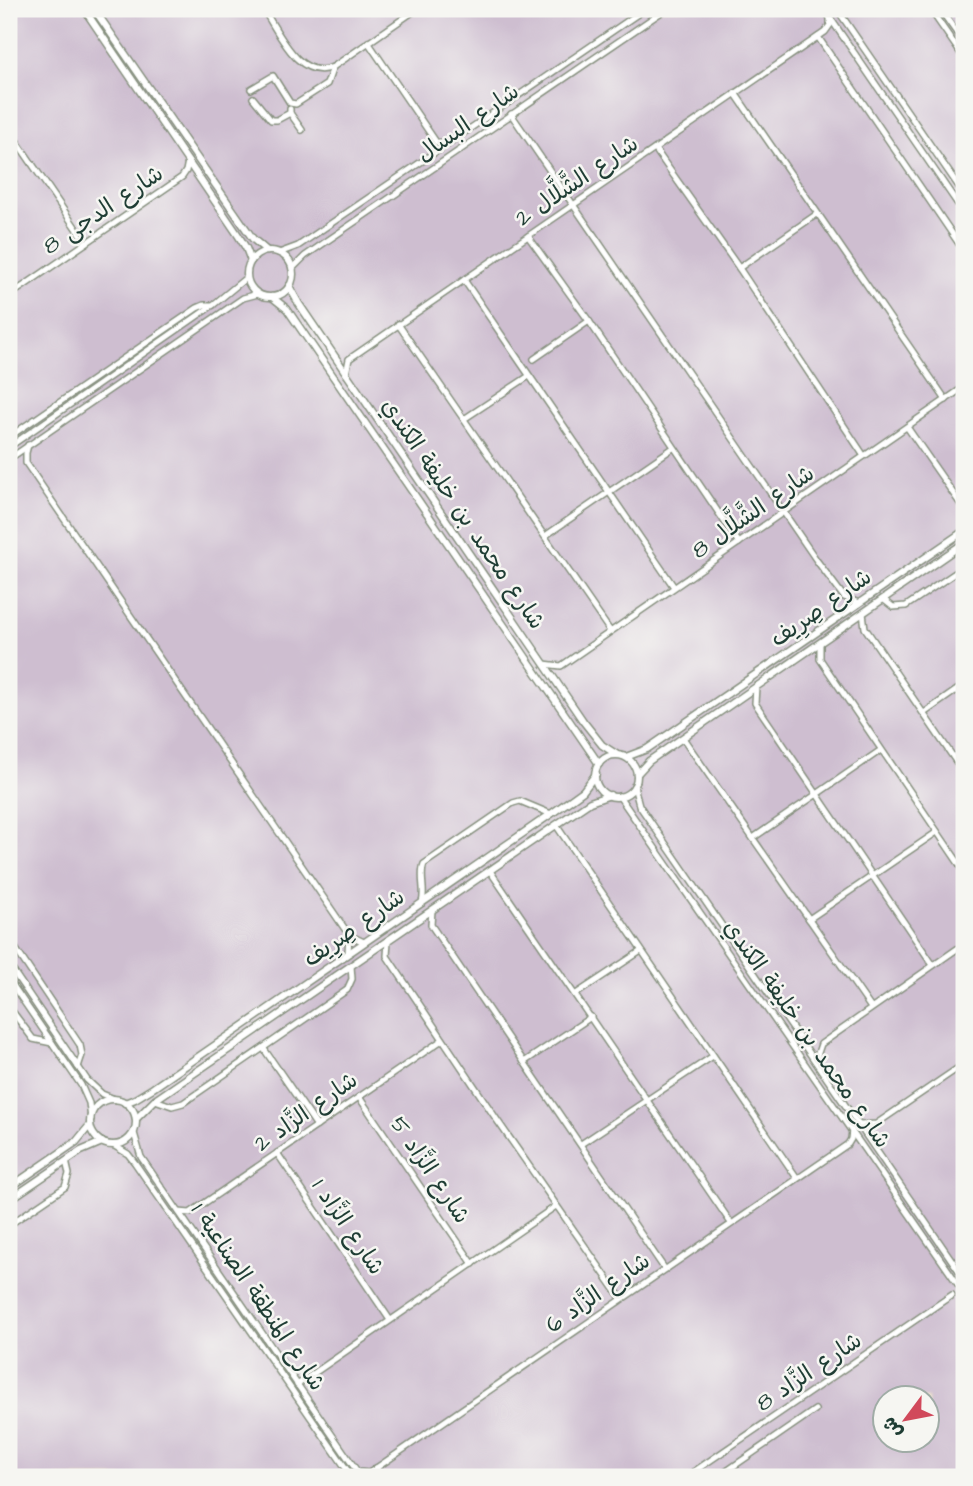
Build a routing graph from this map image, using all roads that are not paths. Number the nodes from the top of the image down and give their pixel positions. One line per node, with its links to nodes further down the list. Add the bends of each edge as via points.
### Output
1 (84, 9): 35 (main road)
2 (94, 9): 44 (main road, via 253,239)
3 (263, 9): 19 (street, via 298,61 312,70)
4 (417, 9): 15 (street)
5 (645, 9): 30 (street, شارع البسال)
6 (666, 9): 26 (street, شارع البسال)
7 (824, 9): 11 (street)
8 (837, 9): 38 (street)
9 (930, 9): 17 (street)
10 (940, 9): 16 (street)
11 (830, 17): 12 (street); 13 (street)
12 (825, 32): 13 (street); 14 (street, شارع الشَّلَّال 2)
13 (841, 33): 40 (street)
14 (818, 37): 22 (street, شارع الشَّلَّال 2); 45 (street)
15 (368, 41): 18 (street); 29 (street)
16 (964, 43)
17 (964, 58)
18 (333, 67): 19 (street); 20 (street)
19 (323, 70): 20 (street)
20 (331, 78): 24 (street)
21 (251, 89): 24 (street, via 273,76)
22 (735, 93): 32 (street, شارع الشَّلَّال 2); 41 (street)
23 (253, 98): 25 (street, via 271,120)
24 (293, 104): 25 (street)
25 (290, 113): 27 (street)
26 (511, 114): 39 (street); 49 (street, شارع البسال)
27 (302, 130)
28 (9, 131): 31 (street)
29 (436, 142): 30 (street); 33 (street)
30 (448, 144): 33 (street, شارع البسال)
31 (20, 147): 34 (street); 43 (street)
32 (655, 149): 39 (street, شارع الشَّلَّال 2); 48 (street)
33 (434, 153): 46 (street, شارع البسال, via 298,246)
34 (9, 154)
35 (188, 160): 36 (street, شارع الدجى 8); 37 (main road)
36 (182, 177): 37 (street, شارع الدجى 8); 43 (street, شارع الدجى 8)
37 (199, 177): 47 (main road)
38 (964, 194)
39 (572, 206): 42 (street, شارع الشَّلَّال 2); 77 (street)
40 (964, 213)
41 (817, 214): 48 (street); 65 (street)
42 (528, 236): 51 (street, شارع الشَّلَّال 2); 57 (street)
43 (86, 243): 54 (street, شارع الدجى 8)
44 (267, 251): 46 (main road); 47 (main road)
45 (964, 251)
46 (279, 253): 49 (main road)
47 (251, 261): 50 (main road)
48 (739, 268): 72 (street)
49 (292, 269): 52 (main road)
50 (247, 277): 53 (main road); 56 (street)
51 (464, 280): 58 (street, شارع الشَّلَّال 2); 63 (street)
52 (289, 286): 55 (main road); 59 (main road, شارع محمد بن خليفة الكندي)
53 (258, 294): 55 (main road); 69 (street, via 243,298)
54 (9, 296)
55 (272, 297): 107 (main road, شارع محمد بن خليفة الكندي, via 292,318)
56 (213, 305): 68 (street, via 197,308); 70 (street)
57 (589, 321): 61 (street); 71 (street)
58 (398, 324): 60 (street, شارع الشَّلَّال 2); 66 (street)
59 (334, 357): 60 (street); 62 (main road, شارع محمد بن خليفة الكندي)
60 (349, 359): 62 (street)
61 (534, 359)
62 (346, 374): 95 (main road, شارع محمد بن خليفة الكندي)
63 (529, 376): 66 (street); 75 (street)
64 (964, 387): 65 (street, شارع الشَّلَّال 8)
65 (946, 400): 67 (street, شارع الشَّلَّال 8)
66 (464, 419): 79 (street)
67 (908, 427): 72 (street, شارع الشَّلَّال 8); 76 (street)
68 (9, 437)
69 (29, 445): 73 (street); 74 (street)
70 (9, 447)
71 (673, 448): 75 (street); 80 (street)
72 (864, 456): 77 (street, شارع الشَّلَّال 8)
73 (9, 459): 74 (street)
74 (26, 463): 127 (street)
75 (609, 492): 79 (street); 83 (street)
76 (964, 509)
77 (784, 512): 80 (street, شارع الشَّلَّال 8); 84 (street)
78 (964, 531): 86 (main road, شارع صِرِيف)
79 (545, 537): 91 (street)
80 (739, 543): 83 (street, شارع الشَّلَّال 8)
81 (964, 543): 85 (main road, شارع صِرِيف)
82 (964, 567): 85 (street, via 906,606 893,607)
83 (674, 587): 91 (street, شارع الشَّلَّال 8)
84 (844, 597): 86 (street); 87 (street)
85 (883, 599): 88 (main road, شارع صِرِيف)
86 (860, 602): 87 (main road, شارع صِرِيف)
87 (845, 612): 106 (main road, شارع صِرِيف, via 647,749)
88 (863, 613): 89 (main road, شارع صِرِيف); 90 (street)
89 (848, 624): 90 (street); 92 (main road, شارع صِرِيف)
90 (865, 628): 102 (street)
91 (610, 631): 96 (street, شارع الشَّلَّال 8)
92 (820, 643): 93 (main road, شارع صِرِيف); 94 (street)
93 (805, 654): 94 (street); 99 (main road, شارع صِرِيف)
94 (820, 659): 104 (street)
95 (544, 664): 96 (street); 97 (main road, شارع محمد بن خليفة الكندي)
96 (561, 666): 97 (street)
97 (558, 685): 105 (main road, شارع محمد بن خليفة الكندي, via 593,735)
98 (964, 685): 102 (street)
99 (757, 687): 100 (main road, شارع صِرِيف); 101 (street)
100 (739, 699): 101 (street); 103 (main road, شارع صِرِيف)
101 (755, 703): 112 (street)
102 (923, 713): 108 (street)
103 (683, 738): 110 (main road, شارع صِرِيف); 118 (street)
104 (881, 751): 112 (street); 117 (street)
105 (616, 754): 106 (main road); 107 (main road)
106 (626, 757): 110 (main road)
107 (599, 764): 109 (main road)
108 (964, 773)
109 (596, 774): 113 (main road, via 599,787); 115 (main road, شارع صِرِيف, via 583,791)
110 (637, 774): 111 (main road)
111 (634, 786): 114 (main road); 146 (street, شارع محمد بن خليفة الكندي, via 639,805)
112 (816, 794): 118 (street); 121 (street)
113 (610, 795): 114 (main road); 116 (main road, شارع صِرِيف, via 590,802)
114 (619, 796): 164 (street, شارع محمد بن خليفة الكندي)
115 (551, 814): 122 (main road, شارع صِرِيف); 122 (street, via 520,801 513,803 454,843 423,867)
116 (556, 825): 119 (main road, شارع صِرِيف); 132 (street)
117 (937, 832): 120 (street); 121 (street)
118 (753, 838): 124 (street)
119 (490, 871): 123 (main road, شارع صِرِيف); 140 (street)
120 (964, 871)
121 (873, 876): 124 (street); 137 (street)
122 (422, 903): 130 (main road, شارع صِرِيف)
123 (432, 910): 125 (main road, شارع صِرِيف); 126 (street)
124 (808, 919): 142 (street)
125 (415, 922): 126 (street); 129 (main road, شارع صِرِيف)
126 (431, 925): 151 (street)
127 (349, 935): 130 (street); 134 (street)
128 (9, 939): 153 (street, via 81,1048)
129 (388, 941): 133 (main road, شارع صِرِيف); 135 (street)
130 (363, 942): 134 (main road, شارع صِرِيف)
131 (964, 944): 137 (street)
132 (642, 951): 140 (street); 149 (street)
133 (372, 952): 135 (street); 138 (main road, شارع صِرِيف)
134 (348, 953): 158 (main road, شارع صِرِيف, via 153,1088)
135 (387, 956): 144 (street)
136 (9, 965): 153 (street)
137 (933, 965): 142 (street)
138 (351, 966): 148 (street, via 347,990); 156 (main road, شارع صِرِيف)
139 (9, 980): 145 (street)
140 (576, 994): 143 (street)
141 (9, 1007): 145 (street, via 33,1039)
142 (871, 1008): 147 (street)
143 (591, 1017): 151 (street); 157 (street)
144 (442, 1040): 154 (street, شارع الزَّاد 2); 177 (street)
145 (52, 1043): 160 (street, via 87,1095)
146 (805, 1044): 147 (street); 150 (street, شارع محمد بن خليفة الكندي)
147 (821, 1044): 150 (street)
148 (264, 1049): 156 (street, via 183,1103 172,1107); 163 (street)
149 (713, 1056): 157 (street); 174 (street)
150 (816, 1059): 162 (street, شارع محمد بن خليفة الكندي)
151 (523, 1062): 168 (street)
152 (964, 1064): 161 (street)
153 (78, 1067): 155 (street, via 95,1089)
154 (359, 1097): 163 (street, شارع الزَّاد 2); 185 (street, شارع الزَّاد 5)
155 (117, 1100): 158 (main road); 160 (main road, via 97,1106)
156 (155, 1100): 159 (main road, شارع صِرِيف)
157 (648, 1100): 168 (street); 181 (street)
158 (125, 1102): 159 (main road)
159 (136, 1119): 165 (main road)
160 (90, 1122): 167 (main road); 175 (main road, via 76,1142)
161 (876, 1124): 162 (street); 166 (street)
162 (860, 1125): 166 (street, شارع محمد بن خليفة الكندي)
163 (317, 1126): 172 (street, شارع الزَّاد 2)
164 (852, 1130): 169 (street); 171 (street, شارع محمد بن خليفة الكندي)
165 (134, 1133): 170 (main road); 178 (street, شارع المنطقة الصناعية 1, via 139,1153)
166 (871, 1141): 184 (street, شارع محمد بن خليفة الكندي)
167 (102, 1142): 170 (main road); 173 (main road)
168 (581, 1144): 186 (street)
169 (848, 1144): 171 (street); 174 (street, شارع الزَّاد 6)
170 (113, 1145): 198 (street, شارع المنطقة الصناعية 1, via 135,1163)
171 (862, 1145): 180 (street, شارع محمد بن خليفة الكندي)
172 (277, 1153): 179 (street, شارع الزَّاد 2); 192 (street, شارع الزَّاد 1)
173 (66, 1161): 176 (main road); 182 (street, via 69,1174 65,1186)
174 (797, 1178): 181 (street, شارع الزَّاد 6)
175 (9, 1188)
176 (9, 1200)
177 (556, 1206): 185 (street); 191 (street)
178 (179, 1212): 179 (street); 183 (street, شارع المنطقة الصناعية 1)
179 (190, 1213): 183 (street)
180 (913, 1219): 184 (street, via 919,1217); 188 (street, شارع محمد بن خليفة الكندي)
181 (731, 1223): 186 (street, شارع الزَّاد 6)
182 (9, 1224)
183 (189, 1228): 193 (street, شارع المنطقة الصناعية 1)
184 (934, 1233): 187 (street, شارع محمد بن خليفة الكندي)
185 (473, 1264): 192 (street)
186 (664, 1268): 191 (street, شارع الزَّاد 6)
187 (964, 1278)
188 (956, 1281): 189 (street); 190 (street, شارع محمد بن خليفة الكندي)
189 (952, 1295): 190 (street); 200 (street, شارع الزَّاد 8)
190 (964, 1295)
191 (621, 1298): 195 (street, شارع الزَّاد 6)
192 (390, 1320): 193 (street)
193 (297, 1385): 196 (street, شارع المنطقة الصناعية 1)
194 (815, 1410): 201 (street, شارع الزَّاد 8)
195 (376, 1468): 197 (street, شارع الزَّاد 6); 199 (street)
196 (359, 1474): 197 (street, شارع الزَّاد 6)
197 (369, 1475)
198 (352, 1477)
199 (383, 1477)
200 (686, 1477)
201 (718, 1477)

